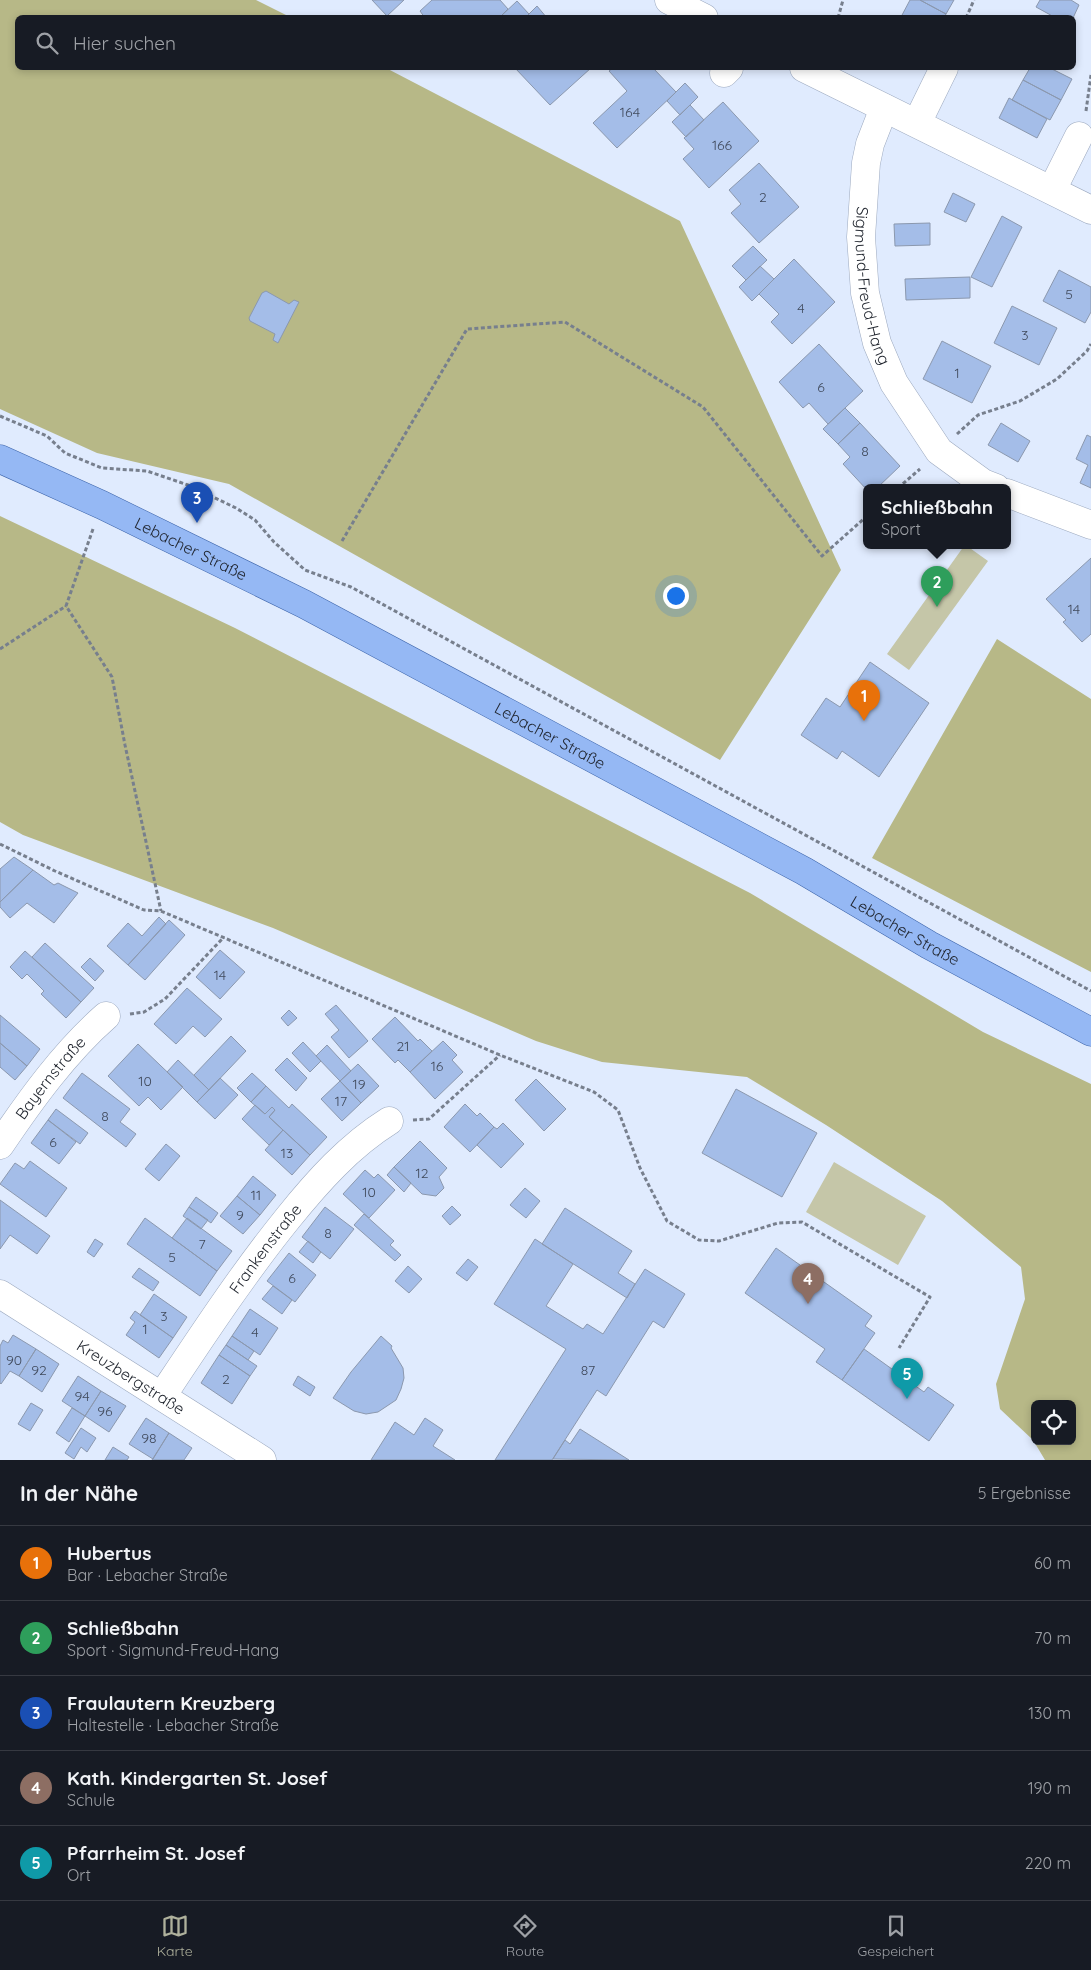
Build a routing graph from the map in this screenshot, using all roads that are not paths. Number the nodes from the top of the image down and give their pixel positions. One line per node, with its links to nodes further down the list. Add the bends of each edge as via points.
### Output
1 (808, 70): 3 (street)
2 (943, 70): 4 (street)
3 (884, 108): 4 (street); 9 (street, Sigmund-Freud-Hang, via 866,163 861,237 865,293 877,343 894,383 940,451)
4 (917, 123): 6 (street)
5 (1079, 136): 6 (street)
6 (1052, 190): 7 (street)
7 (1091, 210)
8 (0, 459): 13 (main road, Lebacher Straße, via 304,604 804,872 929,945)
9 (987, 484)
10 (1011, 495): 11 (street)
11 (1091, 525)
12 (106, 1016): 15 (street, Bayernstraße, via 68,1054)
13 (1091, 1032)
14 (389, 1121): 17 (street, Frankenstraße, via 358,1143 300,1203 236,1287)
15 (0, 1145)
16 (0, 1294): 17 (street, Kreuzbergstraße)
17 (162, 1396): 18 (street, Kreuzbergstraße)
18 (262, 1460)

